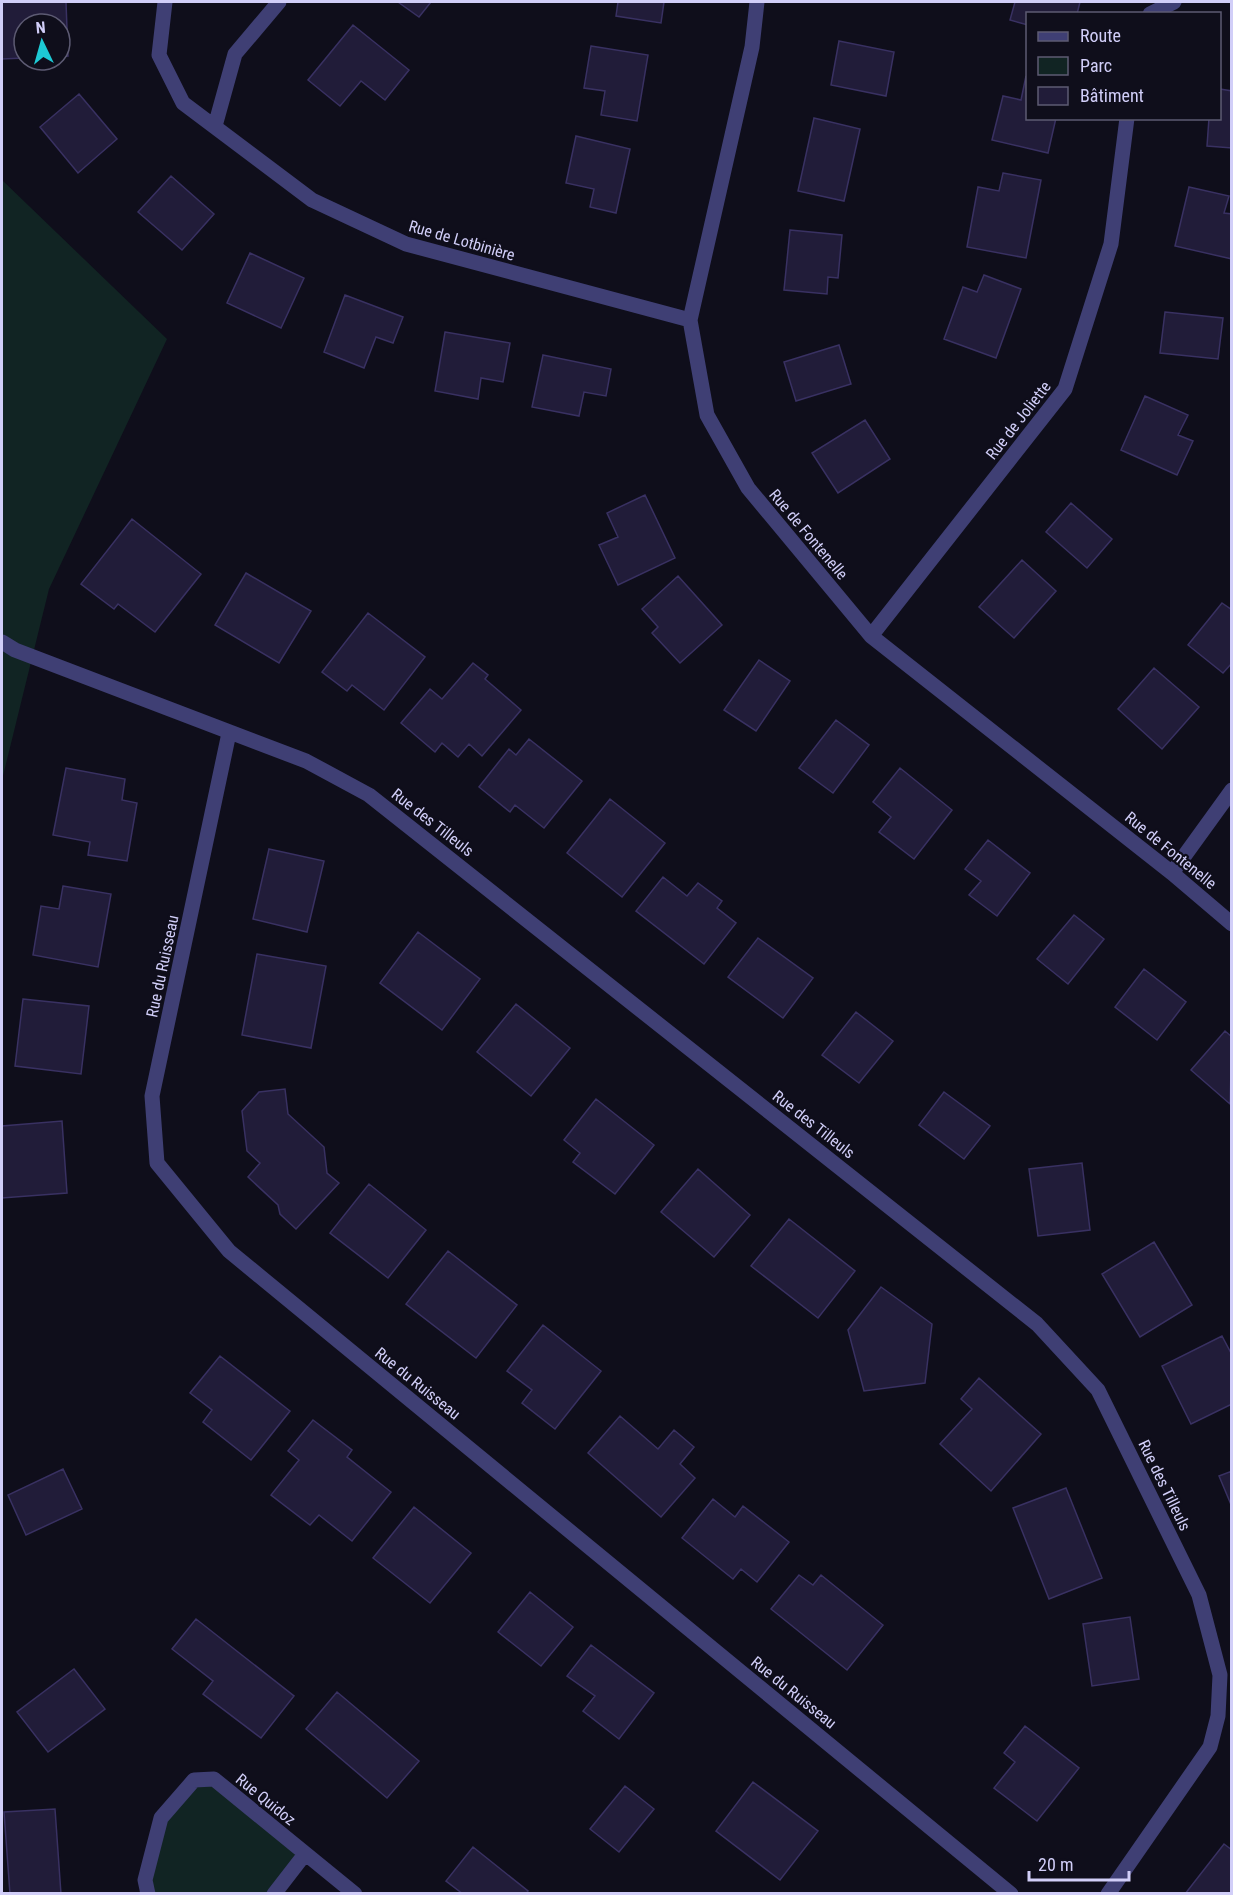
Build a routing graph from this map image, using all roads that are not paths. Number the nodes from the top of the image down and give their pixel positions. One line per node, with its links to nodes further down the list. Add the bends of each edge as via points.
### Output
1 (165, 2): 7 (street, Rue de Lotbinière, via 159,55 183,103)
2 (279, 2): 7 (street, via 235,54)
3 (757, 2): 8 (street, Rue de Fontenelle, via 752,47)
4 (1174, 2): 5 (street)
5 (1154, 12)
6 (1127, 120): 9 (street, Rue de Joliette, via 1111,244 1065,389)
7 (215, 126): 8 (street, Rue de Lotbinière, via 312,200 406,244)
8 (690, 320): 9 (street, Rue de Fontenelle, via 708,415 748,488)
9 (871, 636): 13 (street, Rue de Fontenelle)
10 (2, 642): 11 (street, Rue des Tilleuls)
11 (229, 733): 19 (street, Rue du Ruisseau, via 152,1095 157,1163 229,1251); 20 (street, Rue des Tilleuls, via 306,761 369,795 1037,1324 1098,1390 1199,1595 1220,1675 1218,1716 1210,1747)
12 (1232, 790): 13 (street)
13 (1172, 873): 14 (street, Rue de Fontenelle)
14 (1232, 924)
15 (305, 1854): 16 (street, Rue Quidoz, via 214,1779 194,1780 161,1818 145,1881); 17 (street); 18 (street, Rue Quidoz)
16 (148, 1893)
17 (274, 1893)
18 (355, 1893)
19 (1011, 1893)
20 (1108, 1893)

